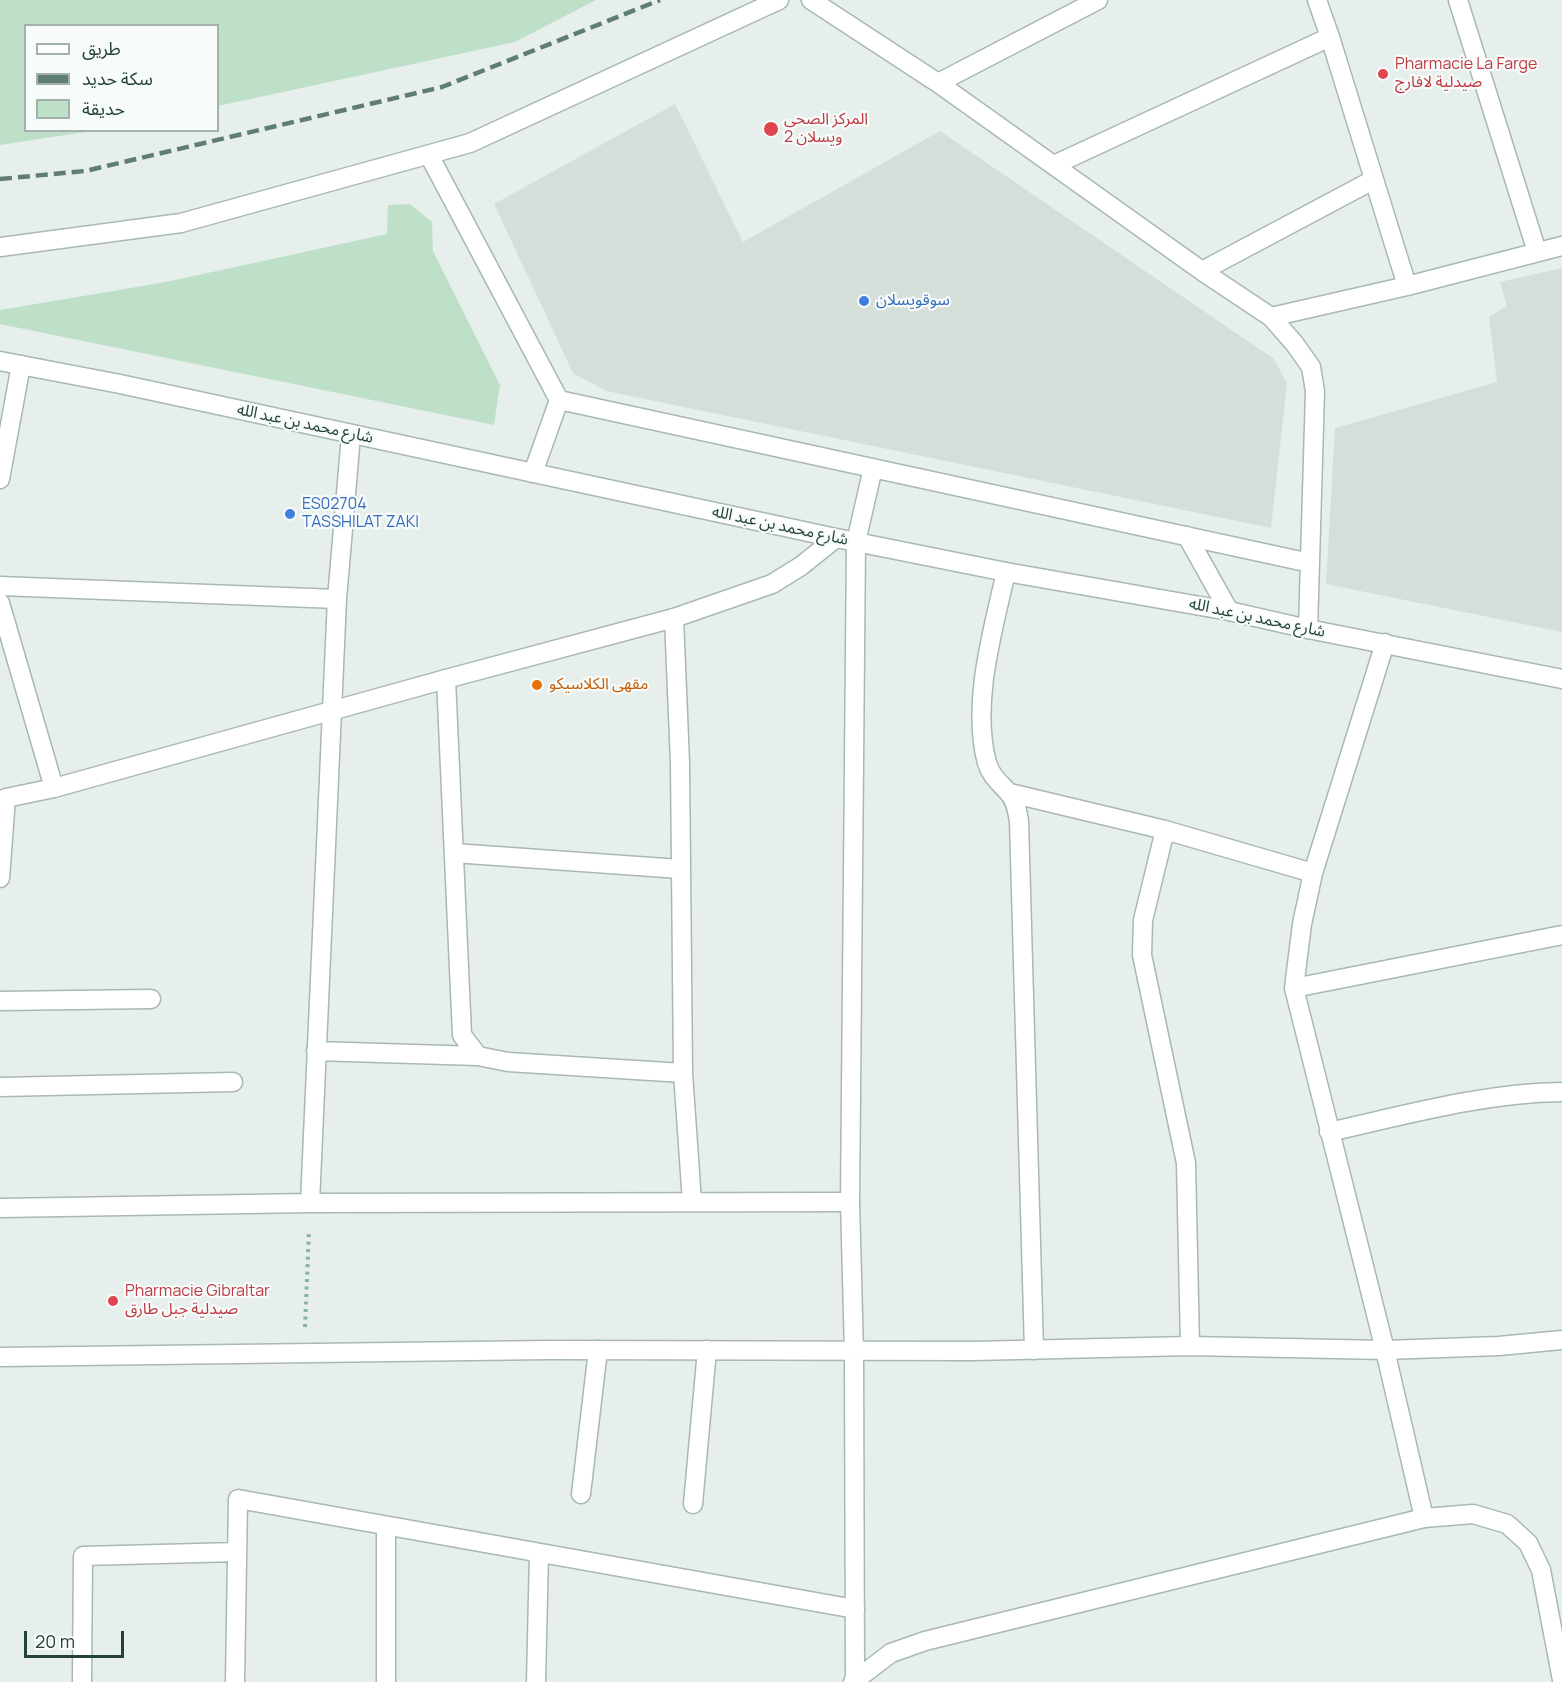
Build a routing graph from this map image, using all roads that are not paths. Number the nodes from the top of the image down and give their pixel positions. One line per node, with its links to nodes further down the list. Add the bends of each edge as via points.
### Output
1 (779, 0): 8 (street, via 470,143)
2 (811, 0): 7 (street)
3 (1098, 0): 7 (street)
4 (1317, 0): 6 (street)
5 (1458, 0): 13 (street)
6 (1330, 37): 9 (street); 10 (street)
7 (938, 83): 9 (street)
8 (429, 154): 12 (street, via 181,223); 19 (street)
9 (1054, 165): 14 (street)
10 (1374, 180): 14 (street); 15 (street)
11 (1562, 246): 13 (street)
12 (0, 247)
13 (1537, 252): 15 (street)
14 (1202, 271): 16 (street)
15 (1407, 286): 16 (street)
16 (1271, 317): 27 (street, via 1311,367 1315,391)
17 (0, 361): 18 (street, شارع محمد بن عبد الله)
18 (21, 365): 20 (street, شارع محمد بن عبد الله); 23 (street)
19 (559, 400): 21 (street); 22 (street)
20 (351, 435): 22 (street, شارع محمد بن عبد الله); 30 (street)
21 (873, 468): 24 (street); 26 (street)
22 (533, 473): 25 (street, شارع محمد بن عبد الله)
23 (0, 479)
24 (1187, 536): 27 (street); 32 (street)
25 (836, 538): 26 (street, شارع محمد بن عبد الله); 33 (street, via 772,584)
26 (856, 542): 28 (street, شارع محمد بن عبد الله); 59 (street)
27 (1310, 562): 34 (street)
28 (1006, 572): 32 (street, شارع محمد بن عبد الله); 40 (street, via 985,663 982,722 987,763 994,779)
29 (0, 586): 30 (street)
30 (337, 599): 38 (street)
31 (0, 603): 39 (street)
32 (1229, 611): 34 (street, شارع محمد بن عبد الله)
33 (674, 618): 36 (street); 44 (street)
34 (1308, 629): 35 (street, شارع محمد بن عبد الله)
35 (1385, 643): 37 (street, شارع محمد بن عبد الله); 45 (street)
36 (446, 679): 38 (street); 43 (street)
37 (1562, 679)
38 (332, 712): 39 (street); 51 (street)
39 (54, 788): 41 (street)
40 (1010, 793): 42 (street); 66 (street, via 1019,822)
41 (3, 799): 46 (street)
42 (1165, 830): 45 (street); 63 (street, via 1143,920 1142,955 1186,1163)
43 (454, 853): 44 (street); 52 (street, via 462,1035)
44 (680, 869): 53 (street)
45 (1313, 873): 48 (street)
46 (0, 878)
47 (1562, 935): 48 (street)
48 (1294, 988): 57 (street)
49 (151, 999): 50 (street)
50 (0, 1001)
51 (316, 1051): 52 (street); 60 (street)
52 (478, 1056): 53 (street, via 508,1062)
53 (683, 1073): 58 (street)
54 (233, 1082): 55 (street)
55 (0, 1086)
56 (1562, 1092): 57 (street, via 1513,1095)
57 (1329, 1132): 67 (street)
58 (692, 1202): 59 (street); 60 (street)
59 (850, 1202): 68 (street)
60 (310, 1203): 61 (street)
61 (0, 1208)
62 (1562, 1340): 67 (street)
63 (1190, 1346): 66 (street); 67 (street)
64 (598, 1350): 65 (street); 69 (street); 70 (street)
65 (707, 1350): 68 (street); 71 (street)
66 (1034, 1350): 68 (street)
67 (1385, 1350): 72 (street)
68 (854, 1352): 76 (street)
69 (0, 1357)
70 (581, 1494)
71 (693, 1504)
72 (1424, 1518): 77 (street, via 1473,1514 1507,1524 1528,1543 1541,1570); 78 (street, via 925,1641 891,1653)
73 (386, 1526): 74 (street, via 238,1499); 75 (street); 81 (street)
74 (237, 1552): 79 (street, via 83,1556); 80 (street)
75 (539, 1553): 76 (street); 82 (street)
76 (855, 1609): 78 (street)
77 (1562, 1680)
78 (854, 1681)
79 (82, 1682)
80 (235, 1682)
81 (386, 1682)
82 (536, 1682)

